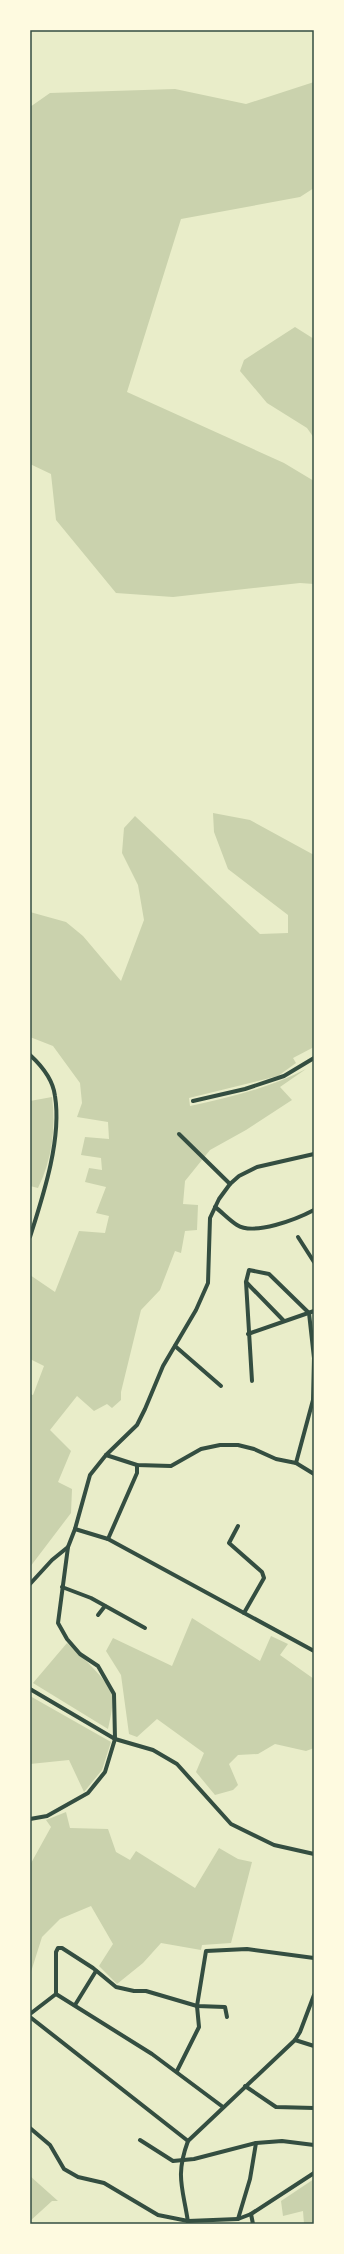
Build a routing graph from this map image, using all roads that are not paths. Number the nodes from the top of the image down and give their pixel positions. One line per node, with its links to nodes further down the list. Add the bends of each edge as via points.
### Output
1 (30, 1055): 9 (street, via 42,1066 56,1096 56,1140)
2 (314, 1058): 3 (street, via 284,1076 245,1089)
3 (193, 1100)
4 (180, 1134): 6 (street)
5 (314, 1154): 6 (street, via 257,1167)
6 (230, 1184): 7 (street)
7 (215, 1207): 8 (street, via 237,1225 248,1228 270,1226); 17 (street, via 210,1218 208,1283)
8 (314, 1210)
9 (30, 1237)
10 (298, 1237): 11 (street)
11 (314, 1262)
12 (246, 1282): 14 (street, via 249,1270 269,1274); 15 (street); 16 (street)
13 (314, 1311): 14 (street)
14 (309, 1313): 15 (street); 21 (street, via 314,1358 313,1400)
15 (284, 1321): 16 (street)
16 (248, 1334): 18 (street)
17 (176, 1346): 19 (street); 20 (street, via 163,1366 146,1410 137,1425)
18 (252, 1381)
19 (221, 1386)
20 (106, 1455): 22 (street); 25 (street, via 90,1474)
21 (296, 1463): 22 (street, via 276,1459 244,1446 220,1445 201,1449 171,1466); 23 (street)
22 (137, 1465): 26 (street, via 137,1473)
23 (314, 1474)
24 (238, 1526): 31 (street, via 229,1543 262,1572 264,1578)
25 (76, 1529): 26 (street); 27 (street)
26 (108, 1539): 31 (street)
27 (68, 1547): 28 (street); 29 (street)
28 (30, 1584)
29 (62, 1587): 30 (street); 36 (street, via 58,1623 80,1654 98,1666 114,1694)
30 (105, 1606): 32 (street); 33 (street)
31 (244, 1613): 34 (street)
32 (98, 1615)
33 (145, 1628)
34 (314, 1651)
35 (30, 1689): 36 (street)
36 (115, 1739): 37 (street, via 105,1772 88,1793 47,1816); 38 (street, via 153,1750 177,1764 231,1824 274,1845)
37 (30, 1819)
38 (314, 1854)
39 (314, 1958): 44 (street, via 247,1949 206,1951)
40 (96, 1971): 41 (street, via 62,1948 58,1948); 43 (street); 44 (street, via 116,1987 146,1991)
41 (56, 1994): 43 (street); 45 (street)
42 (314, 1994): 47 (street)
43 (74, 2005): 49 (street)
44 (197, 2006): 46 (street, via 227,2008); 49 (street, via 199,2027)
45 (30, 2015): 55 (street)
46 (227, 2017)
47 (295, 2040): 48 (street); 50 (street)
48 (314, 2046)
49 (178, 2071): 51 (street)
50 (245, 2086): 51 (street); 52 (street, via 276,2107)
51 (223, 2107): 55 (street)
52 (314, 2108)
53 (30, 2128): 62 (street, via 50,2145 64,2169 78,2177 104,2183 158,2215)
54 (140, 2140): 58 (street, via 173,2161)
55 (188, 2141): 58 (street)
56 (256, 2143): 57 (street, via 282,2141); 58 (street); 61 (street, via 250,2180)
57 (314, 2145)
58 (180, 2161): 62 (street, via 180,2180)
59 (314, 2173): 60 (street)
60 (251, 2214): 61 (street); 63 (street)
61 (238, 2219): 62 (street)
62 (188, 2223)
63 (253, 2224)

